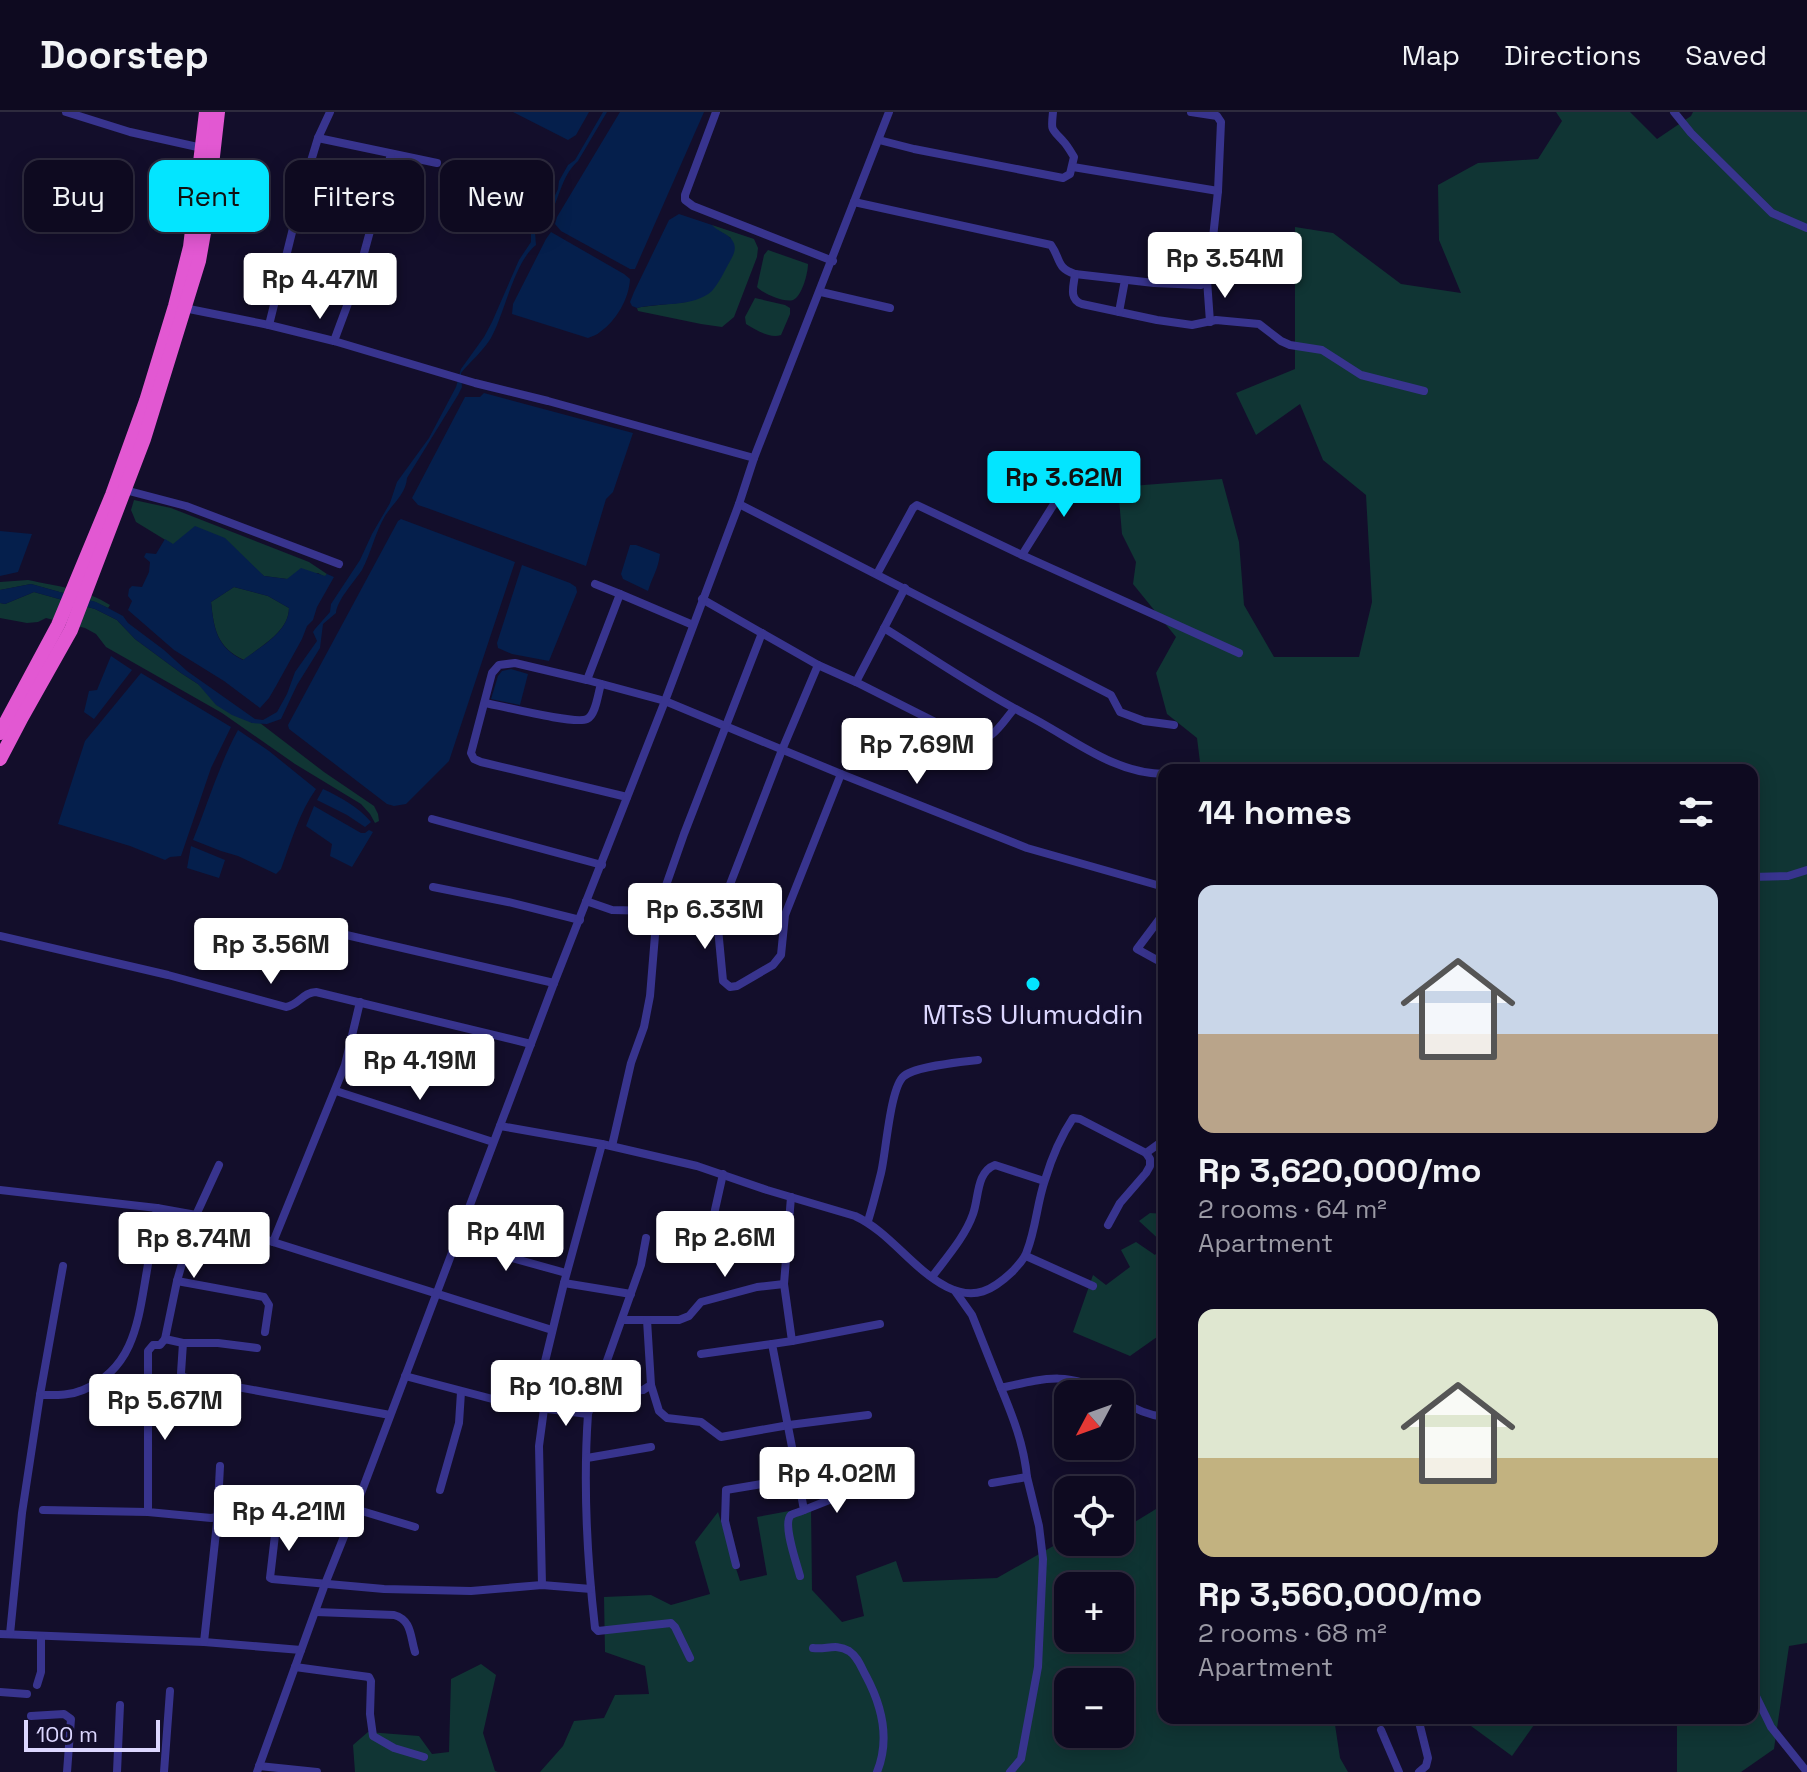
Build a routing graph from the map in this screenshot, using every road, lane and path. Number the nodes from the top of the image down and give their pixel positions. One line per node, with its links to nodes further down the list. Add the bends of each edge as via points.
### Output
1 (66, 112): 12 (street)
2 (206, 112): 12 (highway)
3 (218, 112): 26 (highway, via 199,261)
4 (330, 112): 10 (street)
5 (716, 112): 19 (street, via 685,200)
6 (889, 112): 11 (street)
7 (1053, 112): 15 (street, via 1052,130 1073,154)
8 (1191, 112): 16 (street, via 1220,118)
9 (1674, 112): 18 (street, via 1772,213)
10 (318, 138): 13 (street); 30 (street)
11 (879, 140): 15 (street, via 1063,178); 17 (street)
12 (202, 148): 26 (highway)
13 (391, 154): 14 (street); 21 (street)
14 (437, 163)
15 (1073, 167): 16 (street)
16 (1218, 191): 23 (street)
17 (854, 202): 19 (street); 20 (street, via 1051,245 1065,271)
18 (1807, 228)
19 (833, 261): 25 (street)
20 (1075, 274): 22 (street); 28 (street, via 1077,302)
21 (357, 279): 24 (street); 31 (street)
22 (1125, 280): 23 (street, via 1201,285); 28 (street)
23 (1207, 280): 29 (street)
24 (373, 283)
25 (821, 292): 27 (street); 33 (street)
26 (181, 307): 30 (street); 35 (highway); 41 (highway)
27 (890, 308)
28 (1119, 312): 29 (street, via 1192,325)
29 (1210, 322): 32 (street, via 1259,324 1281,341 1322,350 1361,375)
30 (269, 325): 31 (street)
31 (334, 341): 33 (street)
32 (1424, 391)
33 (754, 458): 36 (street)
34 (1092, 458): 37 (street, via 1079,464)
35 (125, 490): 38 (street, via 186,506); 41 (highway)
36 (739, 504): 39 (street); 44 (street)
37 (1022, 555): 39 (street, via 917,505); 48 (street)
38 (339, 564)
39 (877, 574): 42 (street)
40 (595, 584): 43 (street)
41 (82, 587): 56 (highway)
42 (905, 588): 46 (street); 57 (street, via 1111,695 1120,712)
43 (620, 594): 45 (street); 50 (street)
44 (702, 599): 45 (street); 47 (street)
45 (693, 625): 53 (street)
46 (884, 628): 51 (street); 55 (street)
47 (762, 633): 49 (street); 58 (street)
48 (1239, 653)
49 (818, 665): 51 (street); 60 (street)
50 (587, 680): 52 (street); 54 (street, via 515,663 499,665)
51 (856, 682): 55 (street, via 981,742)
52 (601, 684): 53 (street); 54 (street, via 593,713 583,720)
53 (665, 701): 58 (street); 64 (street)
54 (485, 703): 64 (street, via 471,753 474,759)
55 (1014, 709): 63 (street, via 1116,765)
56 (16, 714): 59 (highway); 61 (highway)
57 (1174, 725)
58 (727, 727): 60 (street); 72 (street)
59 (0, 733)
60 (782, 750): 62 (street); 73 (street)
61 (0, 759)
62 (841, 774): 69 (street, via 1027,848); 73 (street, via 785,915 776,962 730,987 723,981)
63 (1158, 774)
64 (627, 797): 66 (street)
65 (432, 819): 66 (street)
66 (602, 865): 71 (street)
67 (1807, 870): 68 (street)
68 (1758, 877)
69 (1158, 885)
70 (433, 887): 74 (street)
71 (586, 901): 72 (street, via 612,910); 74 (street)
72 (657, 911): 73 (street); 88 (street, via 650,996)
73 (717, 918)
74 (580, 920): 79 (street)
75 (1158, 921): 78 (street, via 1137,949)
76 (342, 934): 79 (street)
77 (0, 936): 80 (street, via 286,1007 310,992)
78 (1157, 960)
79 (554, 983): 81 (street)
80 (360, 1002): 81 (street); 83 (street)
81 (531, 1044): 84 (street)
82 (978, 1060): 97 (street, via 920,1069 898,1082)
83 (336, 1091): 85 (street); 100 (street)
84 (500, 1126): 85 (street); 86 (street)
85 (493, 1142): 101 (street)
86 (602, 1144): 88 (street); 106 (street)
87 (1158, 1144): 89 (street)
88 (612, 1146): 91 (street)
89 (1146, 1153): 92 (street, via 1073,1118); 98 (street, via 1150,1166)
90 (219, 1165): 96 (street)
91 (723, 1174): 94 (street); 103 (street)
92 (1044, 1181): 102 (street); 105 (street, via 995,1165 987,1169 971,1220)
93 (0, 1190): 95 (street)
94 (791, 1197): 97 (street); 108 (street)
95 (157, 1208): 96 (street); 131 (street, via 138,1324 129,1346 114,1369 95,1384 67,1395)
96 (196, 1215): 100 (street); 107 (street)
97 (868, 1221): 105 (street)
98 (1108, 1225)
99 (646, 1238): 112 (street)
100 (273, 1242): 111 (street)
101 (455, 1242): 106 (street); 111 (street)
102 (1026, 1256): 109 (street); 110 (street, via 988,1291)
103 (704, 1259)
104 (63, 1266): 131 (street)
105 (932, 1277): 110 (street)
106 (565, 1278): 112 (street); 116 (street)
107 (177, 1281): 117 (street, via 264,1297 269,1305); 118 (street)
108 (784, 1284): 114 (street, via 701,1302 679,1320); 119 (street)
109 (1093, 1286)
110 (955, 1291): 128 (street, via 972,1315)
111 (436, 1293): 116 (street); 124 (street)
112 (631, 1294): 113 (street)
113 (622, 1320): 114 (street); 132 (street)
114 (647, 1320): 127 (street)
115 (880, 1324): 119 (street)
116 (552, 1330): 133 (street)
117 (265, 1332)
118 (165, 1339): 120 (street); 153 (street, via 148,1351)
119 (792, 1341): 121 (street)
120 (183, 1343): 122 (street); 125 (street)
121 (772, 1344): 123 (street); 140 (street)
122 (257, 1348)
123 (701, 1354)
124 (405, 1376): 130 (street); 137 (street)
125 (182, 1377): 129 (street); 137 (street)
126 (1072, 1380): 128 (street, via 1054,1377)
127 (651, 1385): 132 (street); 140 (street, via 659,1411 667,1418 701,1422 721,1437)
128 (1001, 1388): 144 (street)
129 (187, 1390)
130 (461, 1392): 133 (street); 148 (street, via 459,1423)
131 (40, 1395): 163 (street)
132 (594, 1395): 136 (street)
133 (534, 1407): 134 (street)
134 (544, 1409): 136 (street); 159 (street, via 539,1446)
135 (1134, 1409): 139 (street)
136 (588, 1414): 142 (street)
137 (390, 1415): 150 (street)
138 (868, 1415): 140 (street)
139 (1158, 1416)
140 (789, 1425): 145 (street)
141 (651, 1447): 142 (street)
142 (587, 1458): 160 (street)
143 (220, 1466): 154 (street)
144 (1027, 1477): 146 (street); 187 (street, via 1043,1559 1038,1667 1021,1759)
145 (798, 1478): 152 (street); 156 (street, via 726,1490 725,1521)
146 (992, 1483)
147 (857, 1489): 152 (street)
148 (440, 1490)
149 (279, 1501): 158 (street, via 270,1578)
150 (355, 1509): 155 (street); 158 (street)
151 (43, 1510): 153 (street)
152 (804, 1510): 157 (street, via 788,1518 787,1528)
153 (148, 1512): 154 (street)
154 (217, 1517): 165 (street)
155 (415, 1527)
156 (736, 1565)
157 (800, 1576)
158 (325, 1584): 159 (street, via 471,1591); 161 (street)
159 (542, 1585): 160 (street)
160 (591, 1589): 169 (street, via 597,1630 671,1623)
161 (316, 1612): 167 (street); 168 (street, via 402,1617)
162 (0, 1634): 163 (street)
163 (10, 1634): 164 (street)
164 (41, 1637): 165 (street); 171 (street)
165 (204, 1642): 167 (street)
166 (813, 1648): 186 (street, via 835,1645 857,1659 876,1696 884,1727)
167 (301, 1650): 170 (street)
168 (415, 1652)
169 (690, 1658)
170 (295, 1667): 180 (street, via 369,1677 373,1736); 181 (street)
171 (37, 1685)
172 (170, 1691): 184 (street)
173 (0, 1692): 174 (street)
174 (27, 1694)
175 (1758, 1700): 190 (street, via 1771,1727)
176 (120, 1705): 183 (street)
177 (31, 1716): 182 (street, via 64,1714 71,1719)
178 (1420, 1724): 189 (street, via 1428,1758)
179 (1381, 1730): 188 (street)
180 (424, 1757)
181 (258, 1769): 185 (street)
182 (67, 1772)
183 (117, 1772)
184 (164, 1772)
185 (317, 1772)
186 (877, 1772)
187 (1010, 1772)
188 (1399, 1772)
189 (1419, 1772)
190 (1807, 1772)

